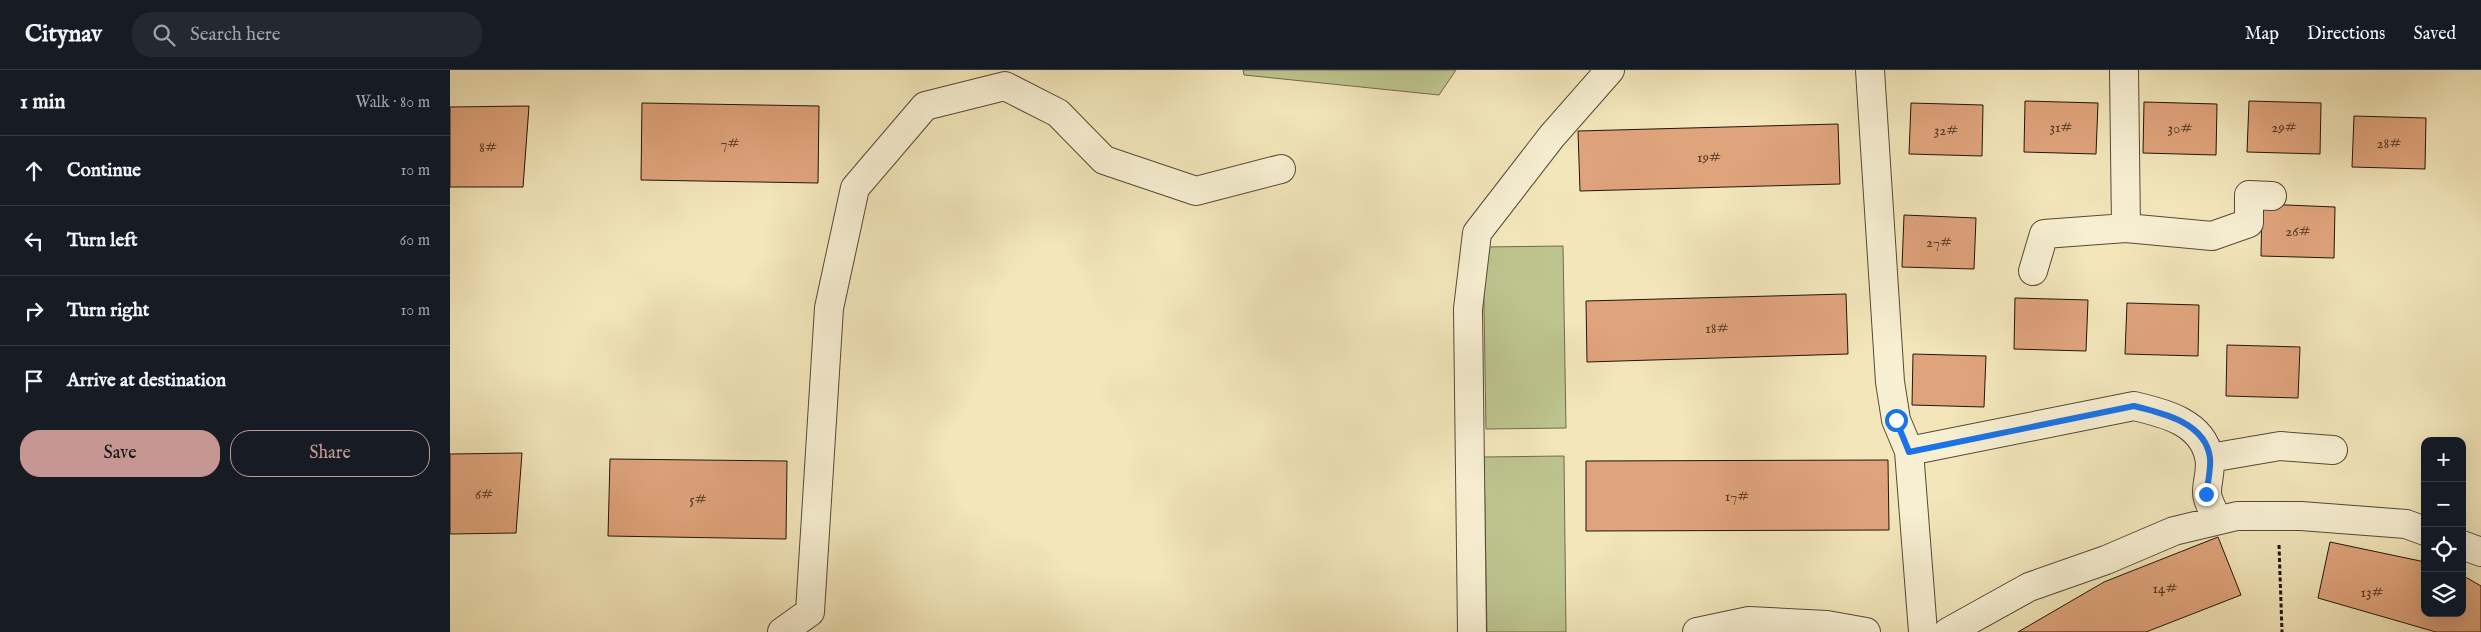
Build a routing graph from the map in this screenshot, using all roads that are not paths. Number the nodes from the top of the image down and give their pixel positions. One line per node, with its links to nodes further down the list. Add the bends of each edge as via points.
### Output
1 (1610, 70): 16 (street, via 1552,136 1477,233 1468,309)
2 (1870, 70): 9 (street, via 1890,382 1896,420)
3 (2124, 70): 6 (street)
4 (1281, 170): 15 (street, via 1196,191 1104,160 1058,113 1005,86 926,106 855,188 829,308 810,612)
5 (2272, 196): 6 (street, via 2249,194 2249,223 2212,236)
6 (2126, 228): 7 (street, via 2044,234)
7 (2033, 271)
8 (2333, 450): 10 (street, via 2280,446)
9 (1909, 452): 10 (street, via 2134,406 2162,412 2194,428); 19 (street)
10 (2210, 458): 11 (street, via 2206,494)
11 (2218, 520): 12 (street, via 2237,516 2278,516 2406,524); 20 (street, via 2174,531 2106,560 2029,587)
12 (2421, 530)
13 (2466, 546): 14 (street)
14 (2481, 552)
15 (782, 632)
16 (1472, 632)
17 (1697, 632): 18 (street, via 1749,621 1827,625)
18 (1866, 632)
19 (1923, 632)
20 (1948, 632)

